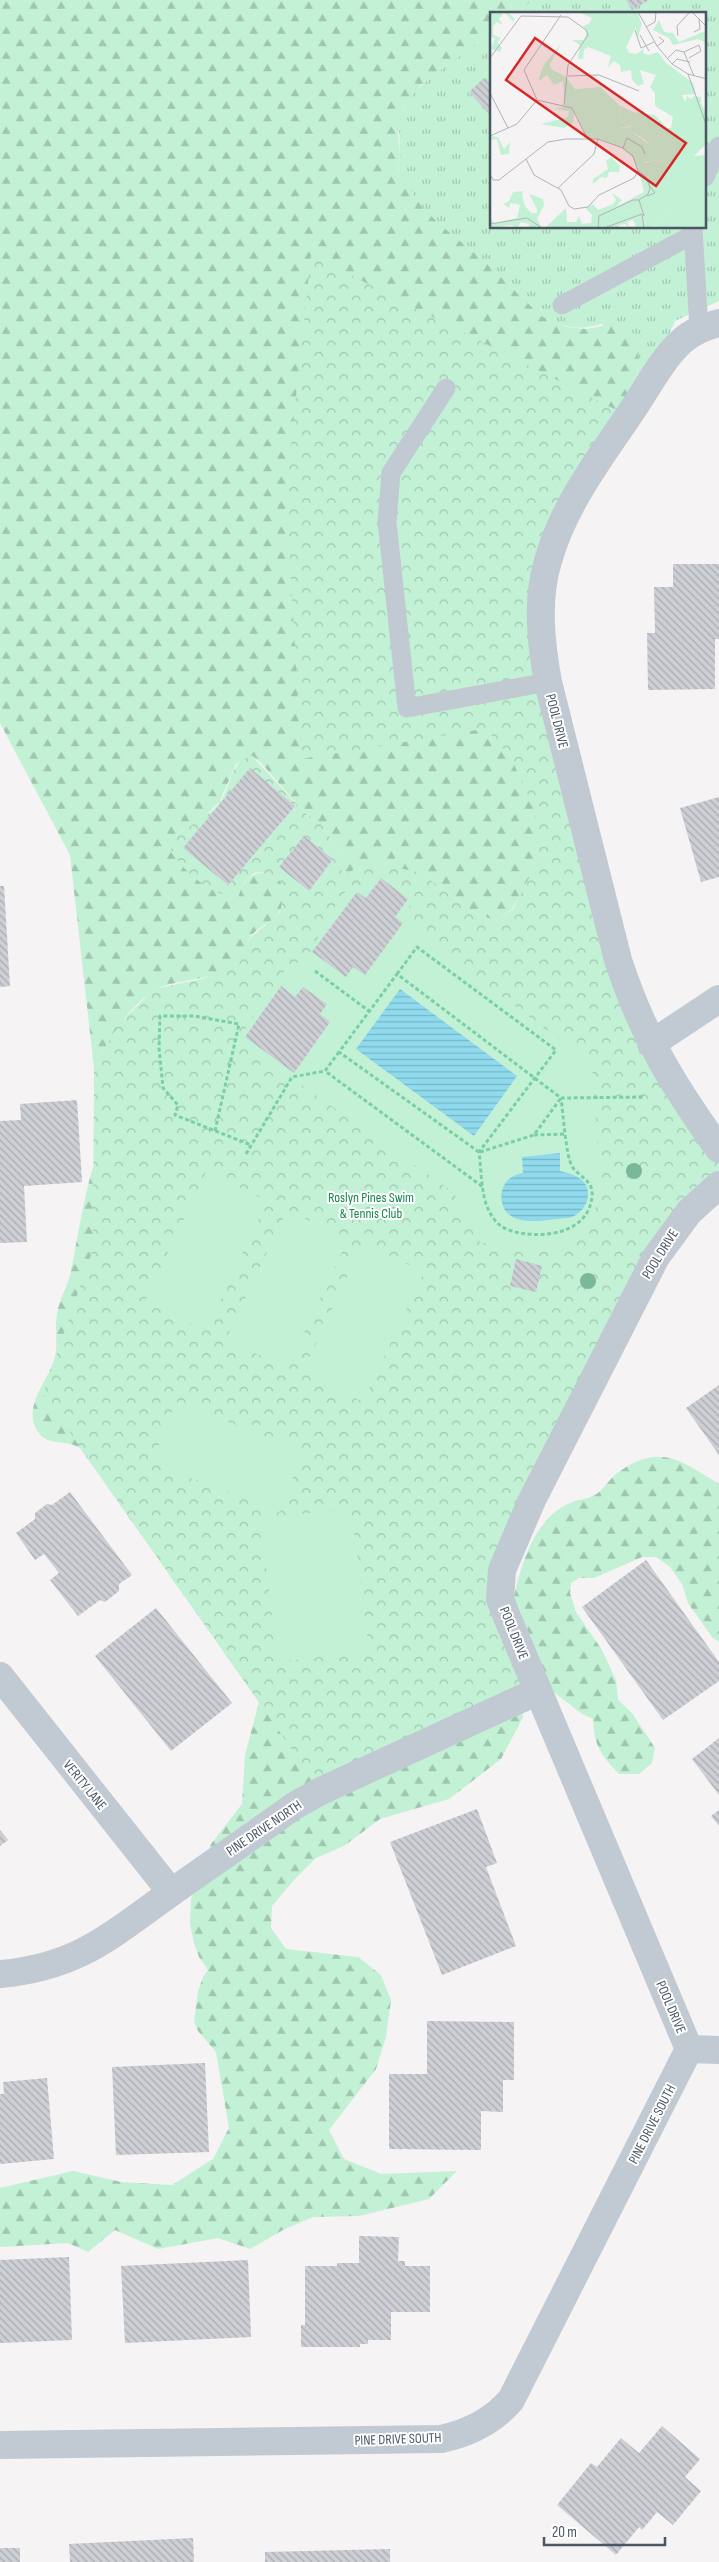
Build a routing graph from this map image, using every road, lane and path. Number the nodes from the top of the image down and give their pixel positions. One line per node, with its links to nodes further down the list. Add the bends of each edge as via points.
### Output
1 (719, 146): 2 (lane)
2 (706, 175)
3 (692, 231): 4 (lane); 5 (lane)
4 (562, 305)
5 (709, 326): 7 (street, POOL DRIVE, via 681,342 657,372 570,504 547,562 542,602 542,648)
6 (446, 388): 7 (lane, via 391,473 387,522 407,708)
7 (548, 682): 12 (street, POOL DRIVE, via 618,960)
8 (316, 971): 11 (path)
9 (397, 974): 11 (path); 15 (path); 15 (path, via 417,947 556,1050)
10 (719, 999): 12 (street)
11 (369, 1011): 13 (path)
12 (650, 1044): 16 (street, POOL DRIVE)
13 (339, 1052): 14 (path); 23 (path)
14 (325, 1071): 21 (path, via 292,1077); 26 (path)
15 (535, 1078): 17 (path); 23 (path)
16 (681, 1097): 17 (path); 22 (street, POOL DRIVE)
17 (560, 1098): 19 (path); 20 (path)
18 (215, 1131): 18 (path, via 239,1024 194,1016 160,1016 163,1088 178,1105 175,1116); 21 (path)
19 (566, 1134): 20 (path); 26 (path, via 571,1165 587,1179 592,1196 582,1219 573,1227 557,1234 538,1236 507,1230 494,1220 484,1198)
20 (534, 1135): 23 (path)
21 (251, 1145): 24 (path)
22 (719, 1149)
23 (480, 1152): 26 (path)
24 (246, 1154)
25 (719, 1185): 28 (street, POOL DRIVE, via 689,1212 656,1257 532,1500 502,1570 500,1599)
26 (483, 1187)
27 (0, 1676): 29 (street, VERITY LANE)
28 (538, 1691): 29 (street, PINE DRIVE NORTH, via 321,1791 294,1806); 31 (street, POOL DRIVE)
29 (171, 1892): 30 (street, PINE DRIVE NORTH, via 83,1953 47,1967)
30 (0, 1974)
31 (689, 2049): 32 (street); 33 (street, PINE DRIVE SOUTH, via 511,2400 477,2428 441,2439)
32 (719, 2050)
33 (0, 2445)

